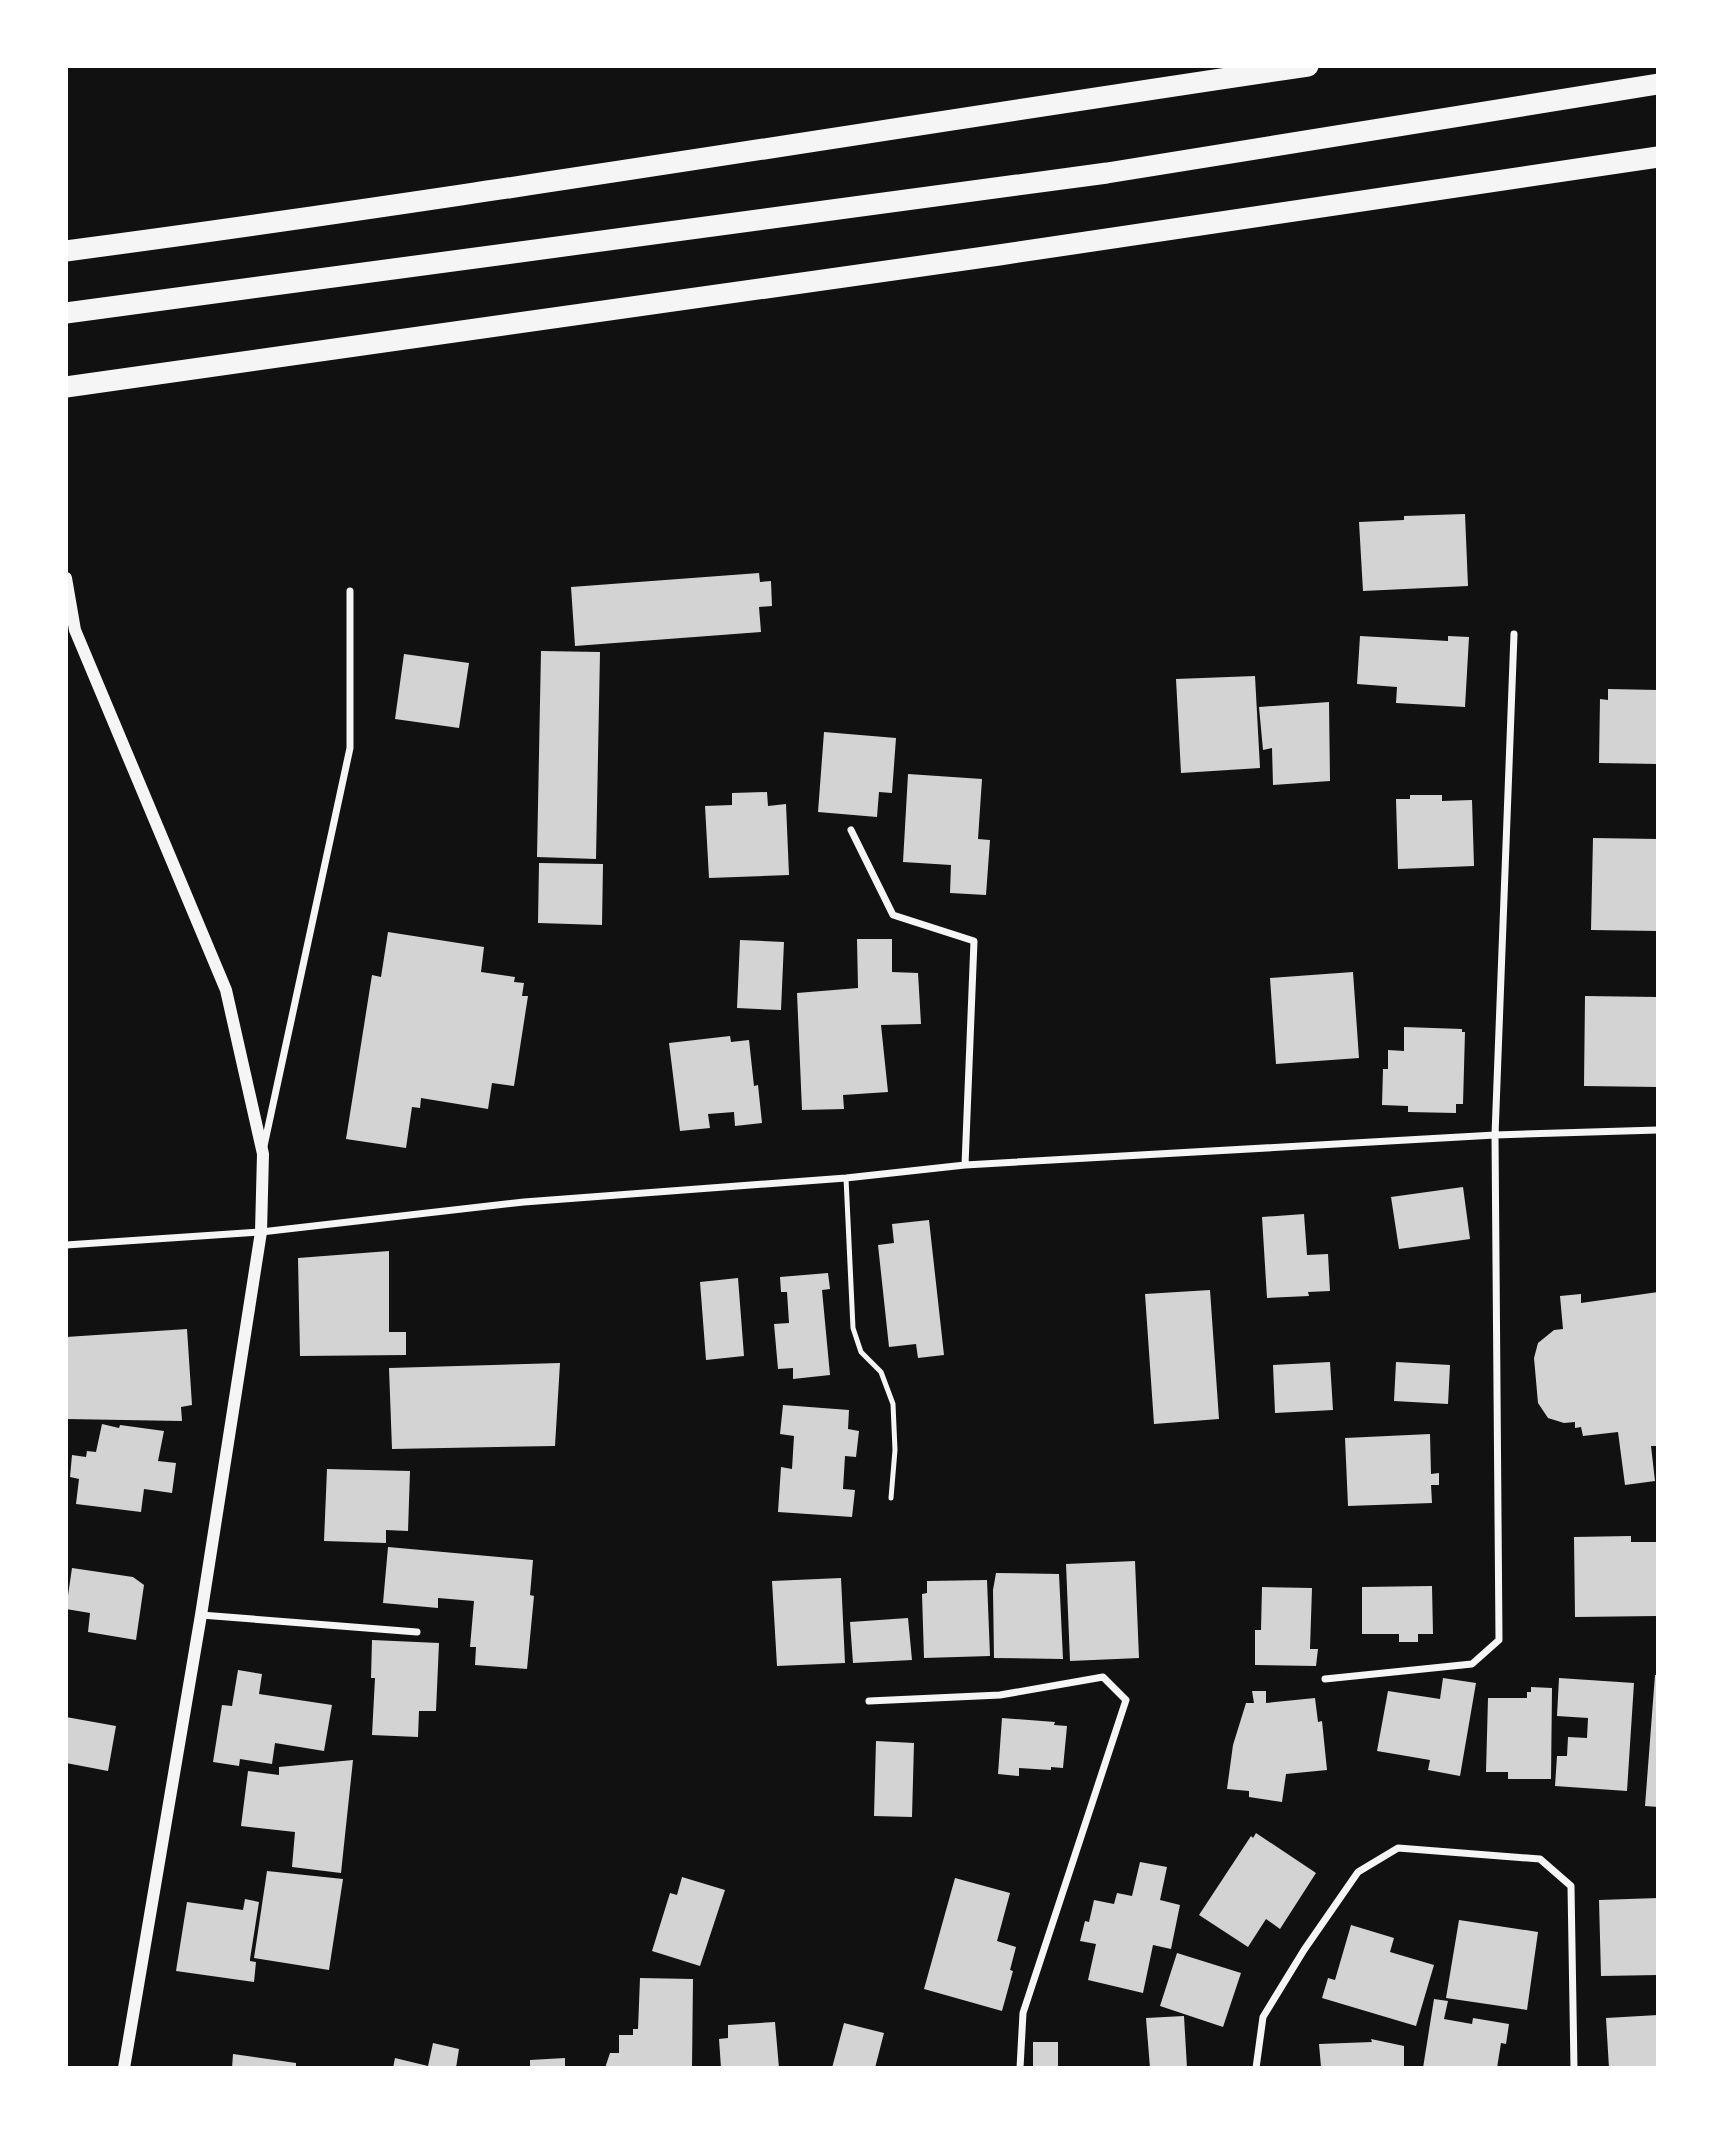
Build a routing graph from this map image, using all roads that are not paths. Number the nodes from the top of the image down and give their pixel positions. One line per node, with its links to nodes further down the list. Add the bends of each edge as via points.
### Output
1 (1308, 66): 4 (highway)
2 (1657, 84): 5 (highway, via 1107,173)
3 (1657, 157): 6 (highway)
4 (66, 251)
5 (66, 313)
6 (66, 387)
7 (66, 578): 9 (street)
8 (350, 591): 14 (street, via 350,748)
9 (71, 630): 14 (street, via 226,990)
10 (1514, 634): 13 (street)
11 (851, 830): 15 (street, via 893,915 974,941)
12 (1657, 1130): 13 (street)
13 (1496, 1135): 15 (street); 22 (street, via 1499,1640 1472,1664)
14 (263, 1154): 17 (street)
15 (965, 1165): 16 (street)
16 (846, 1178): 17 (street, via 524,1202); 19 (lane, via 853,1328 861,1352 881,1372 893,1404)
17 (261, 1232): 18 (street); 20 (street)
18 (66, 1245)
19 (891, 1498)
20 (201, 1615): 21 (street); 24 (street)
21 (417, 1632)
22 (1325, 1679)
23 (869, 1701): 25 (street, via 1000,1695 1103,1677 1126,1700 1023,2013)
24 (124, 2067)
25 (1020, 2067)
26 (1256, 2067): 27 (street, via 1263,2017 1304,1950 1358,1872 1398,1848 1540,1859 1571,1886)
27 (1574, 2067)

